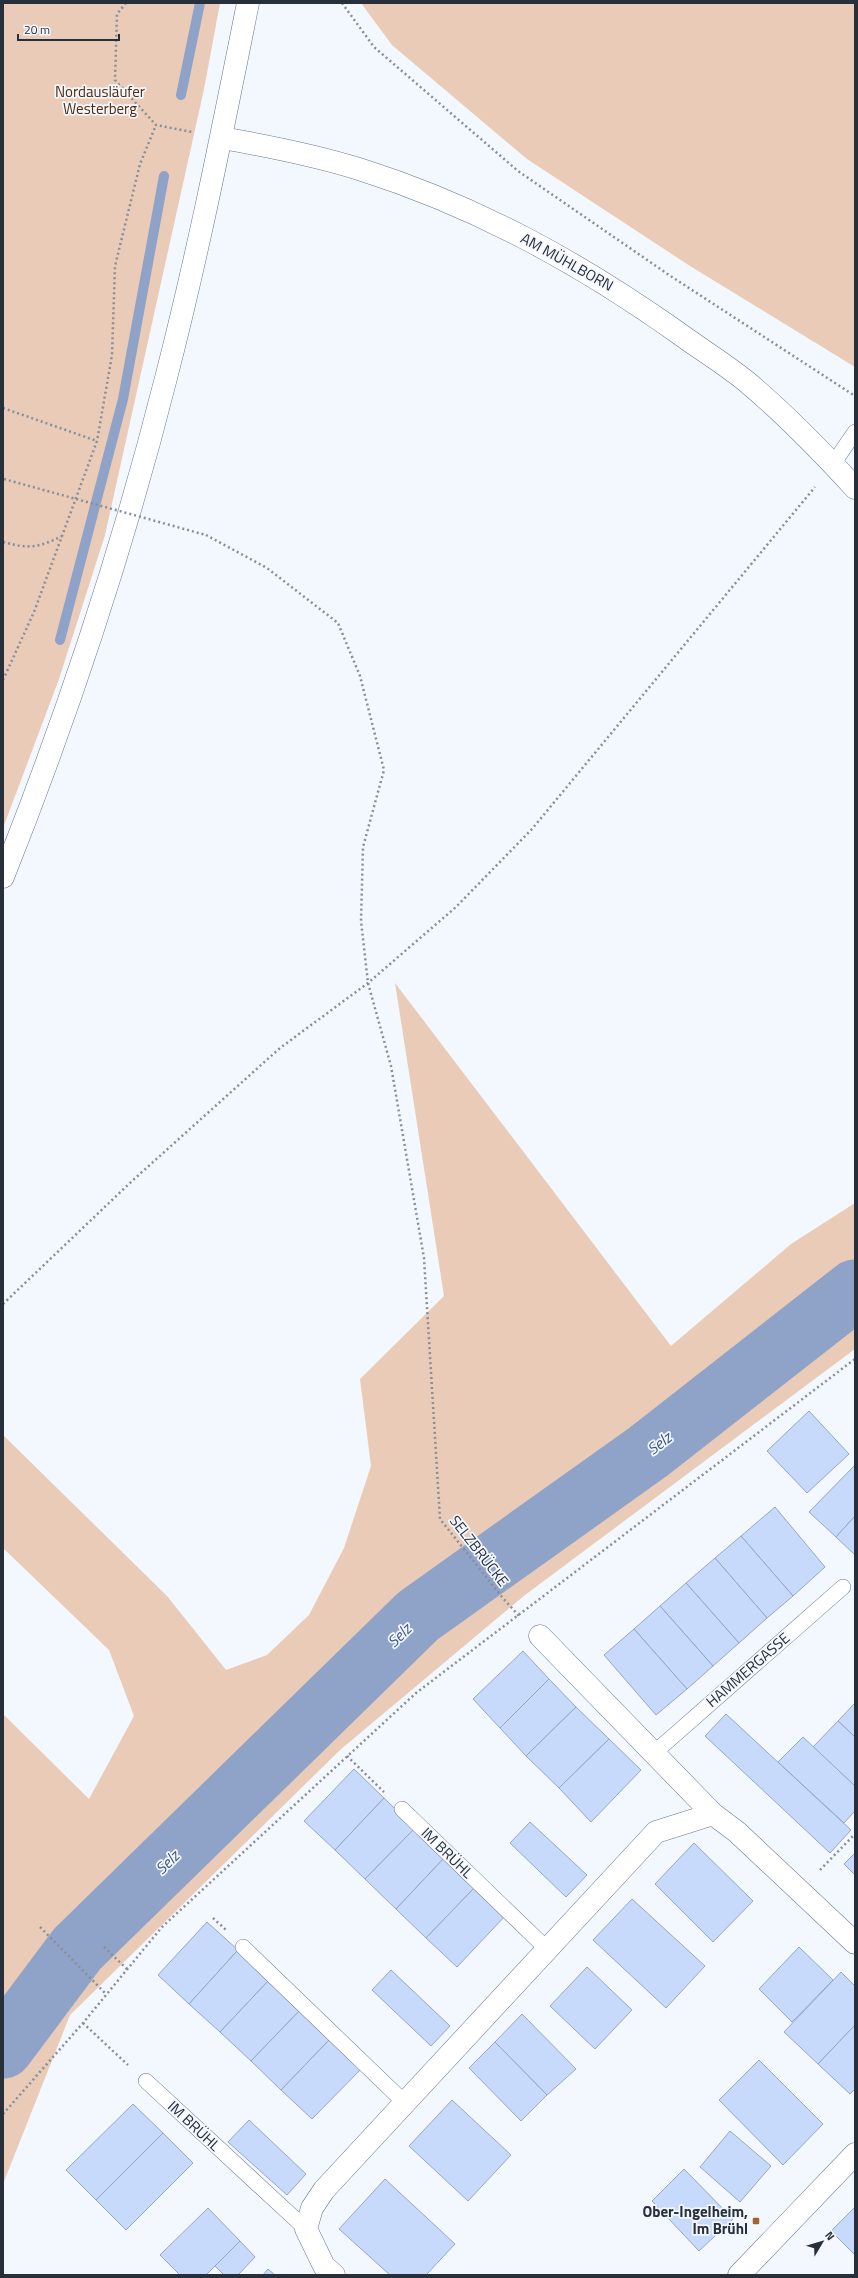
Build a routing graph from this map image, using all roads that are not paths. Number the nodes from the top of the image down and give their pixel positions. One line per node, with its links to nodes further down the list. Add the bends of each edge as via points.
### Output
1 (248, 3): 2 (street)
2 (222, 138): 4 (street, AM MÜHLBORN, via 282,149 359,169 442,200 534,242 619,291 746,381); 6 (street, via 166,378 108,580 39,788)
3 (855, 432): 4 (lane)
4 (833, 464): 5 (street, AM MÜHLBORN)
5 (855, 488)
6 (3, 877)
7 (843, 1587): 9 (lane, HAMMERGASSE)
8 (540, 1636): 9 (street)
9 (654, 1753): 11 (street)
10 (402, 1809): 14 (lane, IM BRÜHL)
11 (713, 1814): 12 (street, via 738,1832); 14 (street, via 656,1832)
12 (855, 1943)
13 (243, 1947): 16 (lane)
14 (547, 1949): 16 (street)
15 (146, 2081): 18 (lane, IM BRÜHL)
16 (406, 2104): 18 (street, via 324,2190 312,2208)
17 (855, 2154): 20 (street)
18 (306, 2229): 19 (street, IM BRÜHL, via 324,2266)
19 (334, 2275)
20 (739, 2275)

